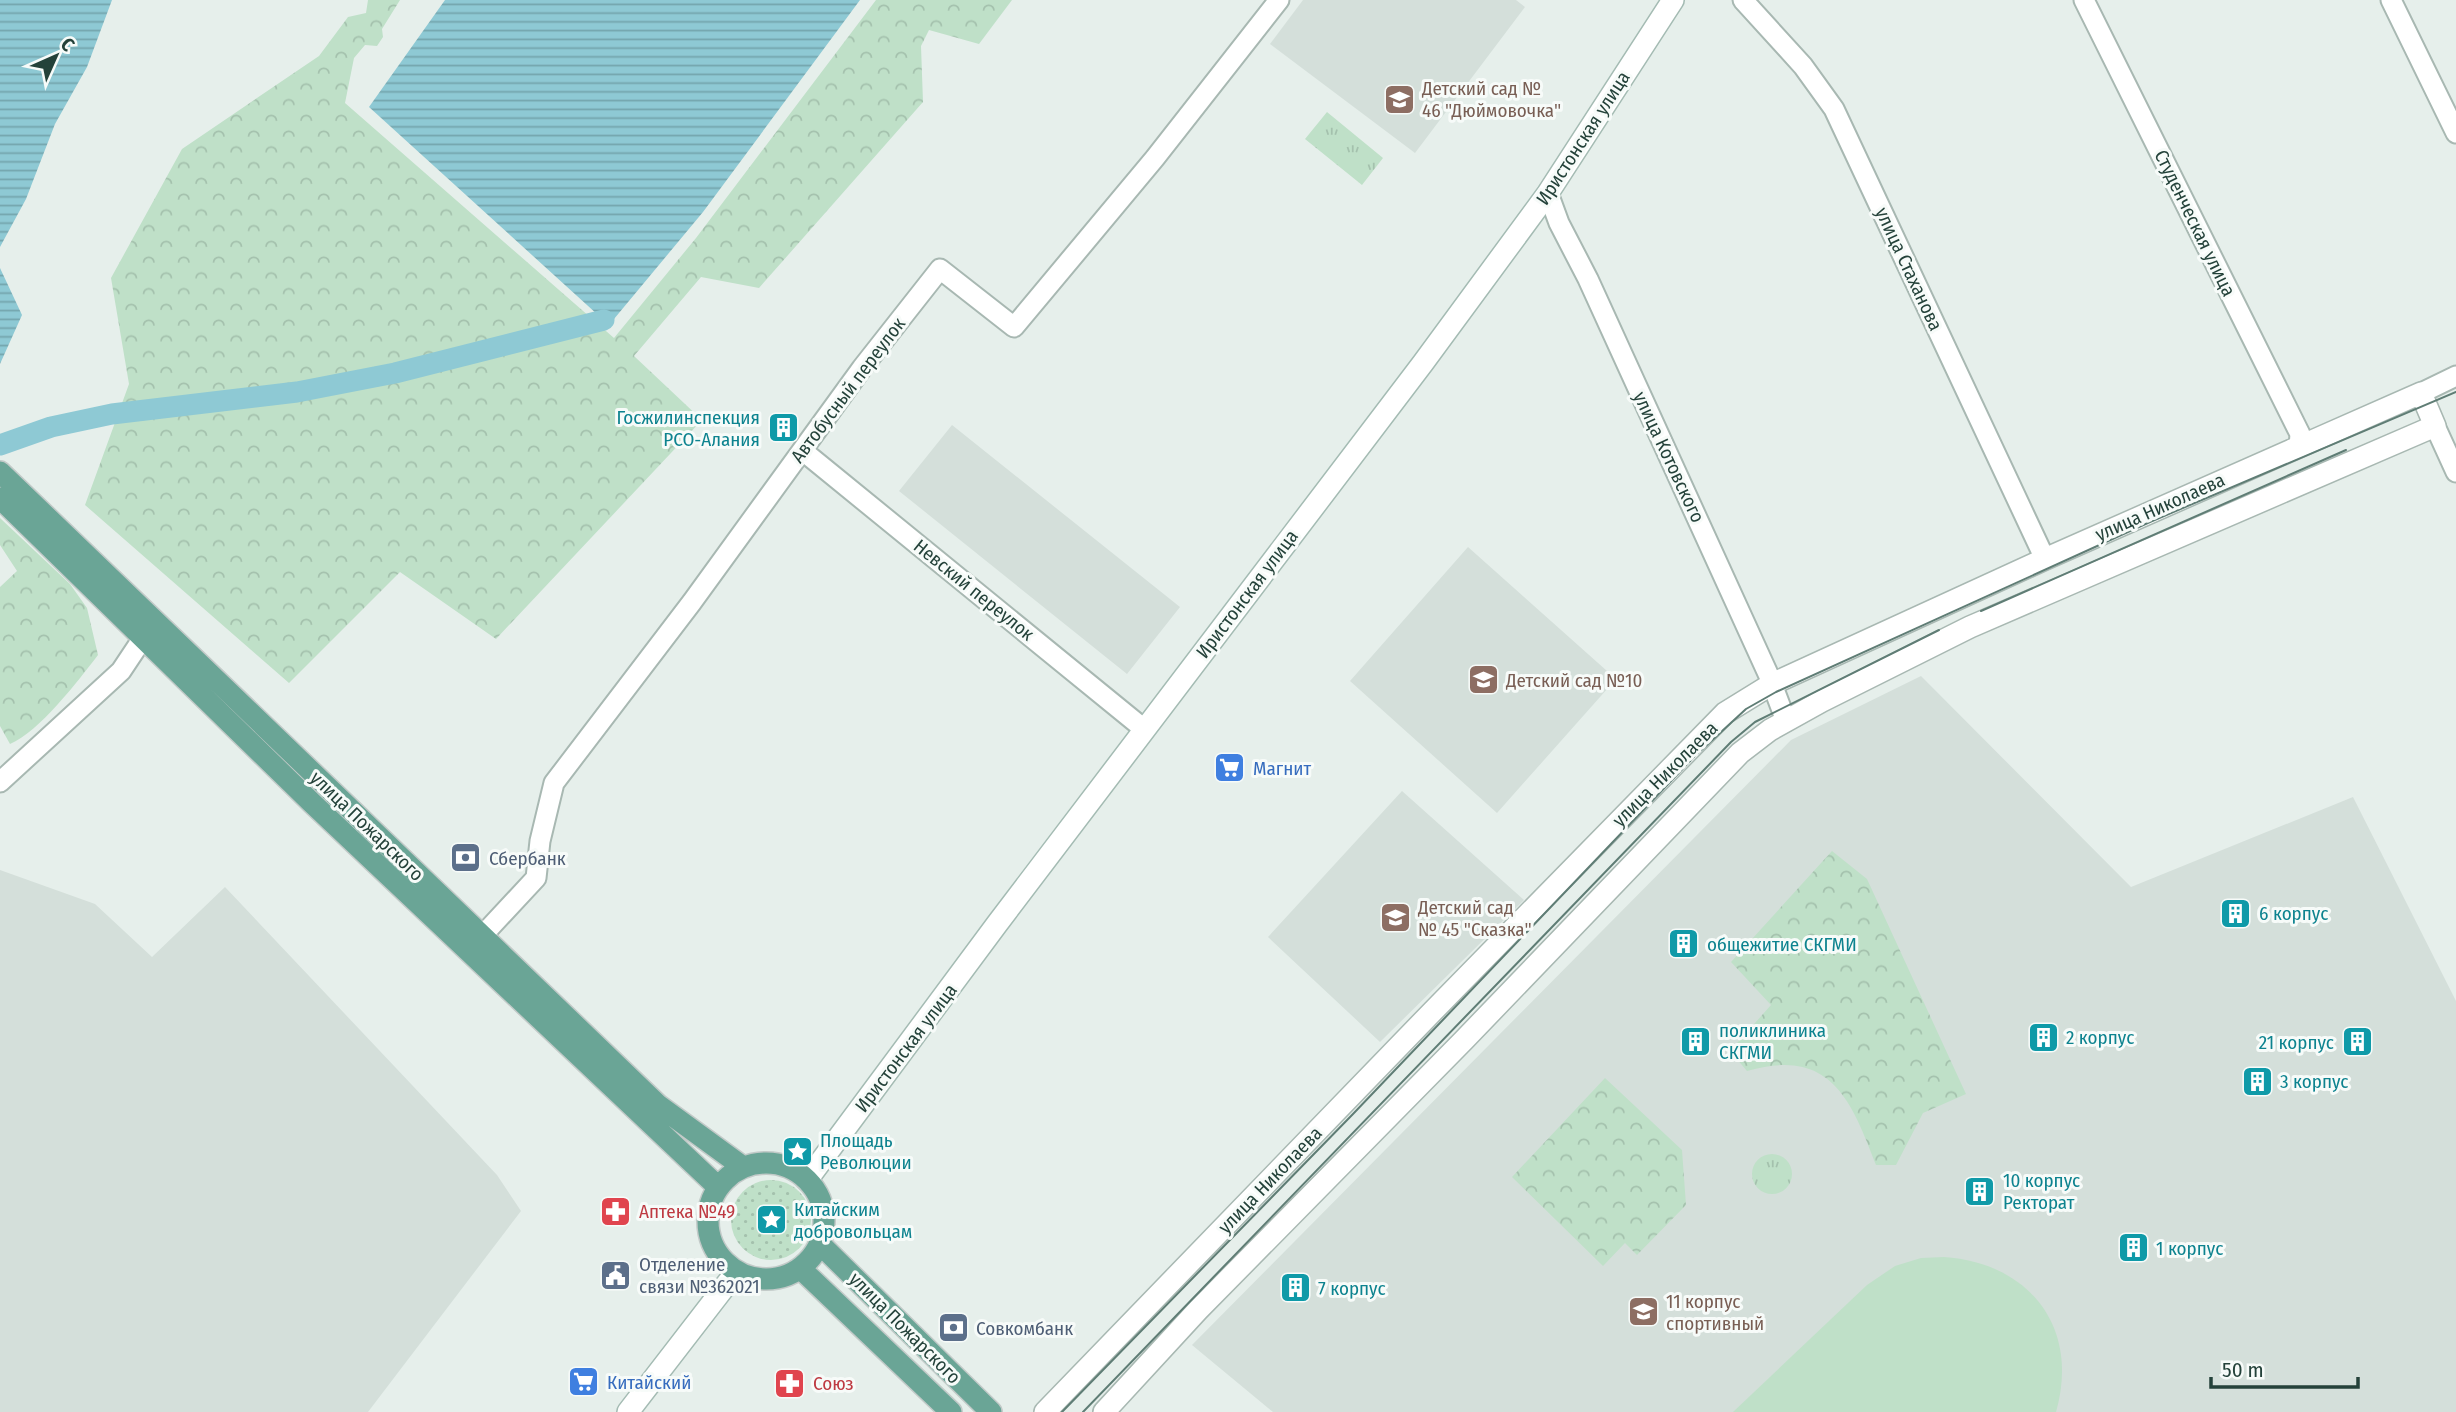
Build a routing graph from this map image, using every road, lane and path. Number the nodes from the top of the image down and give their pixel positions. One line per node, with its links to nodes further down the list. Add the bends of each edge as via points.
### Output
1 (1279, 0): 12 (street, Автобусный переулок, via 1014,327 940,270)
2 (1673, 0): 7 (street, Иристонская улица)
3 (1743, 0): 17 (street, улица Стаханова, via 1803,66 1834,109)
4 (2084, 0): 11 (street, Студенческая улица, via 2300,434)
5 (2391, 0): 6 (street)
6 (2456, 133)
7 (1548, 194): 19 (street, улица Котовского); 21 (street, Иристонская улица)
8 (2456, 376): 9 (street, улица Николаева)
9 (2421, 393): 10 (street); 11 (street, улица Николаева)
10 (2435, 426): 13 (street); 20 (street, улица Николаева, via 1970,627)
11 (2299, 447): 17 (street, улица Николаева)
12 (803, 451): 21 (street, Невский переулок); 23 (street, Автобусный переулок, via 554,783 536,878)
13 (2456, 471)
14 (0, 472): 16 (main road, улица Пожарского)
15 (0, 498): 16 (main road, улица Пожарского)
16 (47, 531): 18 (main road, улица Пожарского); 23 (main road, улица Пожарского)
17 (2045, 559): 19 (street, улица Николаева)
18 (143, 638): 22 (street, via 121,671); 26 (main road, улица Пожарского)
19 (1772, 684): 20 (street, улица Котовского); 33 (street, улица Николаева, via 1725,713 1695,742)
20 (1786, 722): 34 (street, улица Николаева, via 1740,753)
21 (1144, 729): 25 (street, Иристонская улица)
22 (0, 782)
23 (482, 936): 24 (main road, улица Пожарского, via 658,1105)
24 (743, 1167): 25 (main road, via 766,1162 788,1167); 26 (main road)
25 (807, 1180): 27 (main road, via 824,1210)
26 (718, 1186): 29 (main road, via 710,1204 709,1233 721,1259)
27 (820, 1244): 28 (main road); 32 (main road, улица Пожарского)
28 (801, 1269): 29 (main road, via 769,1280); 31 (main road, улица Пожарского)
29 (736, 1272): 30 (street)
30 (628, 1412)
31 (951, 1412)
32 (990, 1412)
33 (1045, 1412)
34 (1104, 1412)

